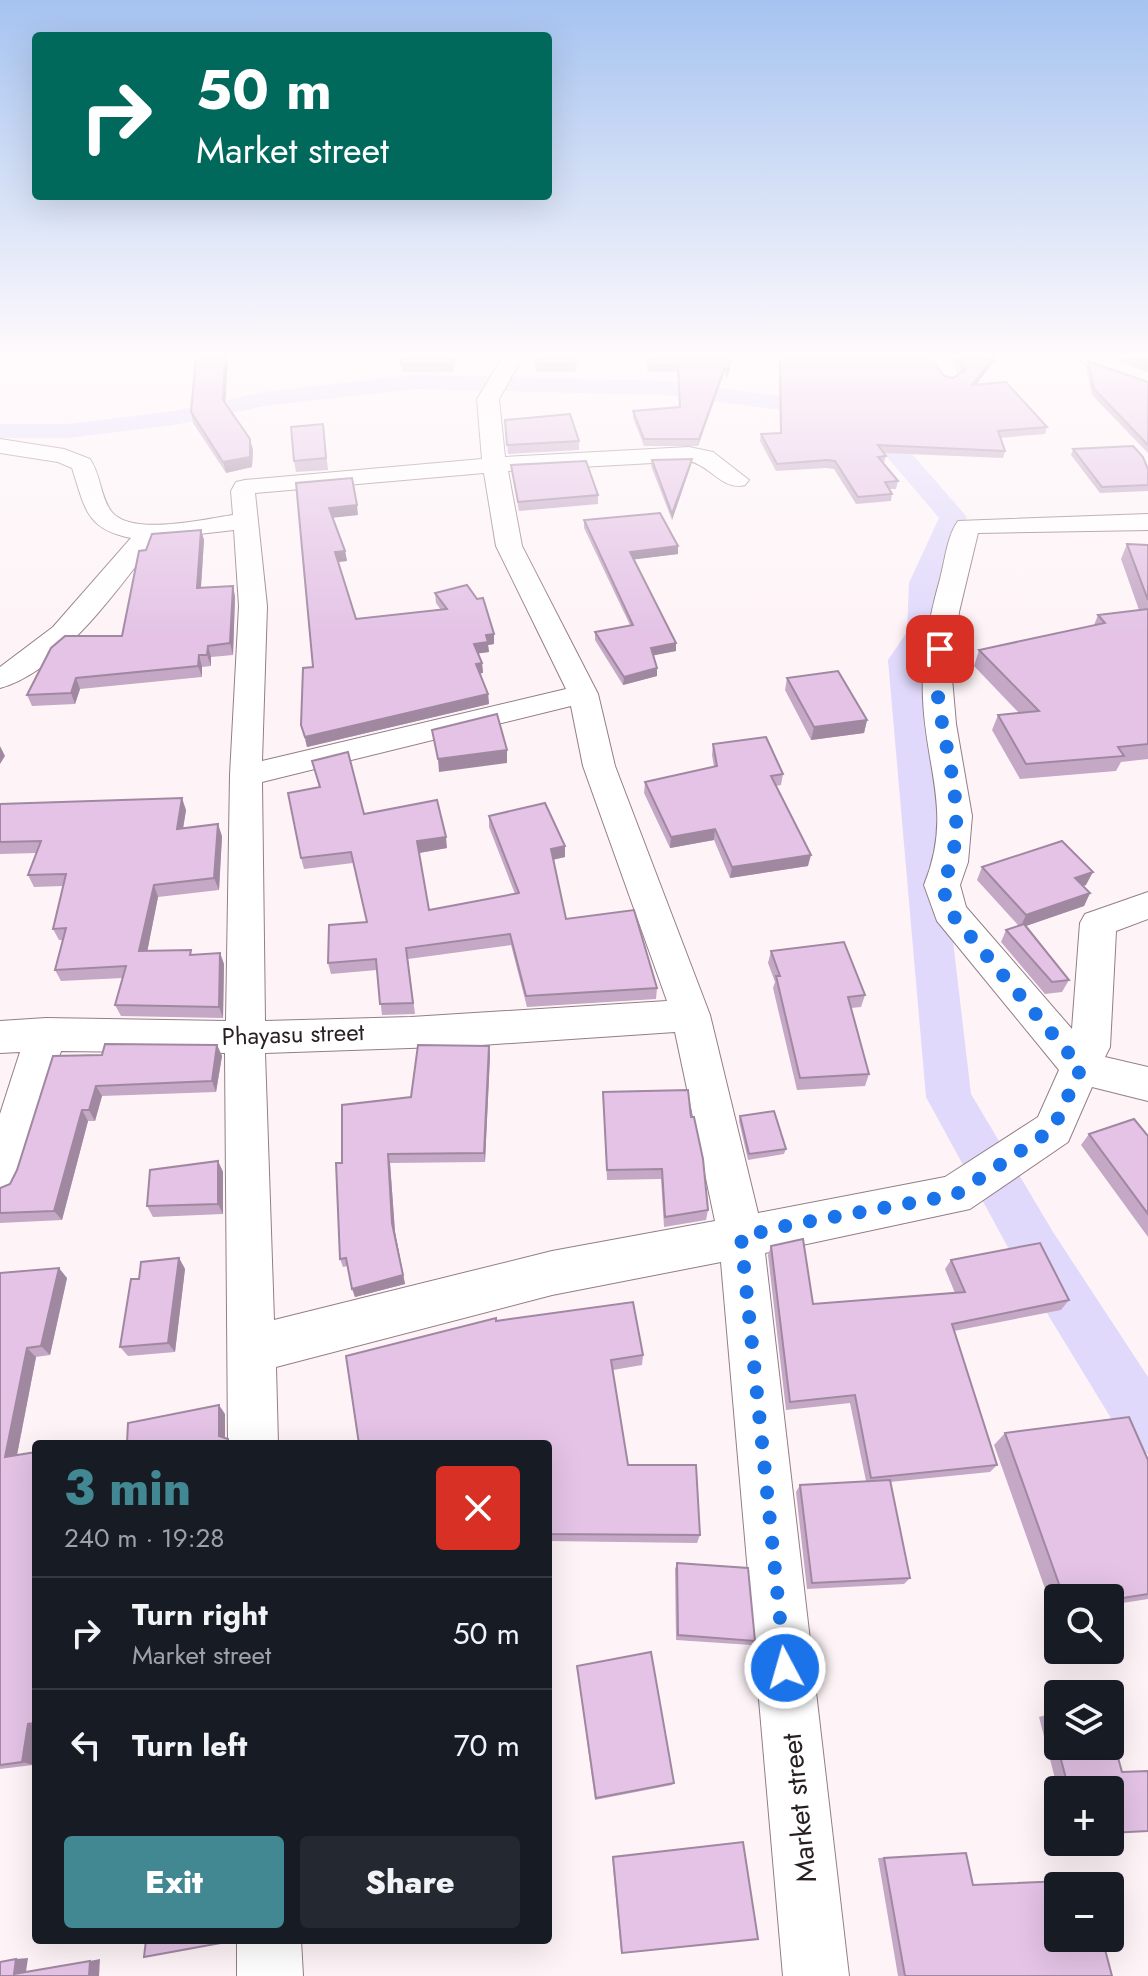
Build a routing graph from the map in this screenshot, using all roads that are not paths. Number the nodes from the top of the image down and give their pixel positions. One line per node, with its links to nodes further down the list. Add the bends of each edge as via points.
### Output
1 (27, 450): 7 (street, via 82,464 102,517 115,526)
2 (493, 450): 3 (street, Market street)
3 (495, 465): 4 (street, via 699,454); 5 (street, via 245,487); 9 (street, Market street, via 509,546)
4 (737, 480)
5 (243, 521): 7 (street); 10 (street, via 253,606)
6 (1148, 522): 16 (street, via 967,526 941,624 938,701 957,832 953,863 942,885 950,912)
7 (148, 533): 8 (street, via 81,616 31,663)
8 (0, 679)
9 (583, 694): 10 (street); 12 (street, Market street, via 599,766)
10 (246, 775): 15 (street)
11 (1148, 905): 16 (street, via 1098,923 1090,1047)
12 (691, 1015): 15 (street, Phayasu street); 19 (street, Market street)
13 (46, 1034): 14 (street, Phayasu street); 15 (street, Phayasu street); 18 (street)
14 (0, 1037)
15 (245, 1037): 20 (street)
16 (1081, 1068): 17 (street); 19 (street, via 1053,1129 955,1195)
17 (1148, 1084)
18 (0, 1179)
19 (741, 1237): 20 (street, via 552,1273); 24 (street, Market street)
20 (250, 1350): 21 (street)
21 (253, 1440)
22 (269, 1944): 23 (street)
23 (270, 1976)
24 (816, 1976)

